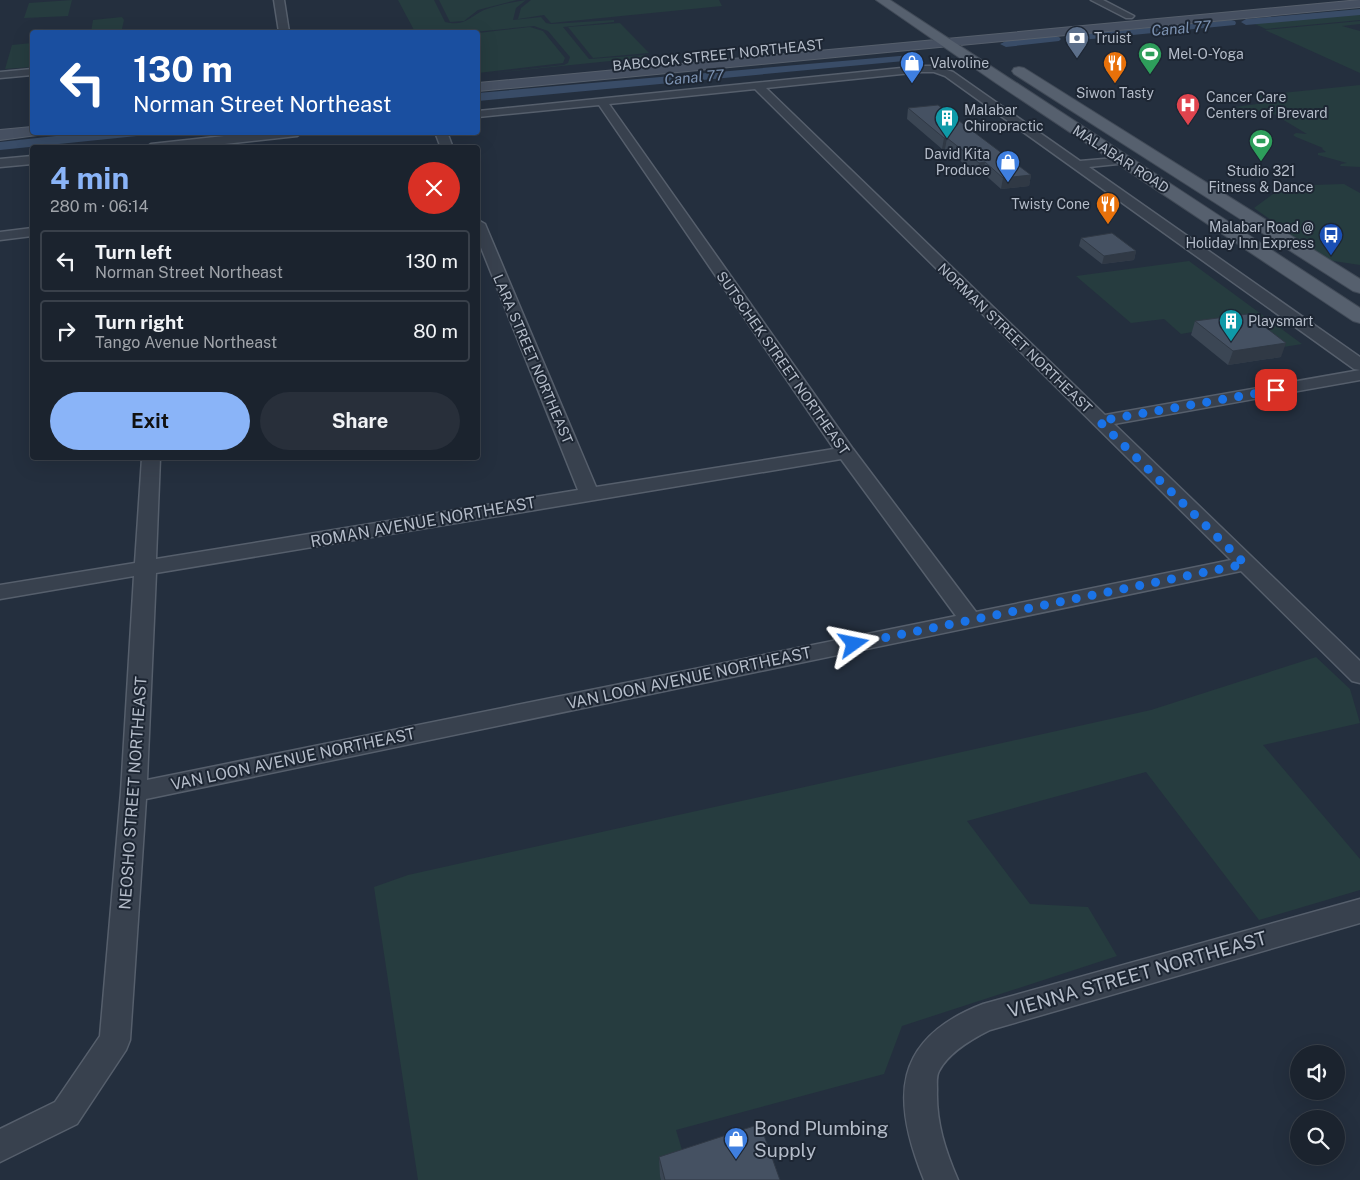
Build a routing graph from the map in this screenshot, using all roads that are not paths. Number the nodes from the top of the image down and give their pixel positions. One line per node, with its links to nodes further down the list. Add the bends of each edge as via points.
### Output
1 (279, 0): 7 (street)
2 (882, 0): 9 (main road, MALABAR ROAD)
3 (1096, 0): 6 (street)
4 (1311, 0): 6 (main road)
5 (1360, 3): 8 (main road)
6 (1129, 16): 8 (main road)
7 (284, 30)
8 (961, 33): 9 (main road, BABCOCK STREET NORTHEAST); 10 (main road)
9 (937, 38): 12 (main road, BABCOCK STREET NORTHEAST); 16 (main road, BABCOCK STREET NORTHEAST); 28 (main road, MALABAR ROAD)
10 (987, 50)
11 (1010, 65): 31 (main road, MALABAR ROAD)
12 (579, 69): 15 (main road, BABCOCK STREET NORTHEAST); 16 (main road, via 579,72)
13 (30, 72): 14 (street)
14 (0, 74)
15 (480, 79)
16 (553, 80): 18 (main road, BABCOCK STREET NORTHEAST)
17 (757, 85): 19 (street); 30 (street, via 935,70 948,74); 40 (street, NORMAN STREET NORTHEAST)
18 (480, 87)
19 (602, 102): 20 (street); 41 (street, SUTSCHEK STREET NORTHEAST)
20 (480, 114)
21 (30, 123): 22 (main road)
22 (0, 126)
23 (30, 132): 24 (main road)
24 (0, 135)
25 (270, 135): 26 (street)
26 (178, 145)
27 (30, 160): 29 (street)
28 (1123, 160): 30 (street); 31 (main road); 37 (main road, MALABAR ROAD)
29 (0, 163)
30 (1078, 165): 38 (street)
31 (1186, 177): 36 (main road, MALABAR ROAD)
32 (30, 232): 34 (street)
33 (480, 235): 35 (street, LARA STREET NORTHEAST)
34 (0, 236)
35 (485, 261): 43 (street, LARA STREET NORTHEAST)
36 (1360, 287)
37 (1360, 317)
38 (1360, 365)
39 (1360, 375): 40 (street)
40 (1099, 421): 44 (street, NORMAN STREET NORTHEAST)
41 (846, 453): 43 (street, ROMAN AVENUE NORTHEAST); 47 (street, SUTSCHEK STREET NORTHEAST)
42 (151, 460): 45 (street, NEOSHO STREET NORTHEAST)
43 (589, 494): 45 (street, ROMAN AVENUE NORTHEAST)
44 (1245, 564): 47 (street, VAN LOON AVENUE NORTHEAST); 48 (street, NORMAN STREET NORTHEAST)
45 (147, 568): 46 (street, ROMAN AVENUE NORTHEAST); 49 (street, NEOSHO STREET NORTHEAST)
46 (0, 592)
47 (971, 620): 49 (street, VAN LOON AVENUE NORTHEAST)
48 (1360, 675)
49 (134, 792): 51 (street, NEOSHO STREET NORTHEAST, via 115,1040 66,1113)
50 (1360, 911): 52 (street, VIENNA STREET NORTHEAST, via 984,1018 959,1030 922,1070 922,1128)
51 (0, 1146)
52 (941, 1180)

